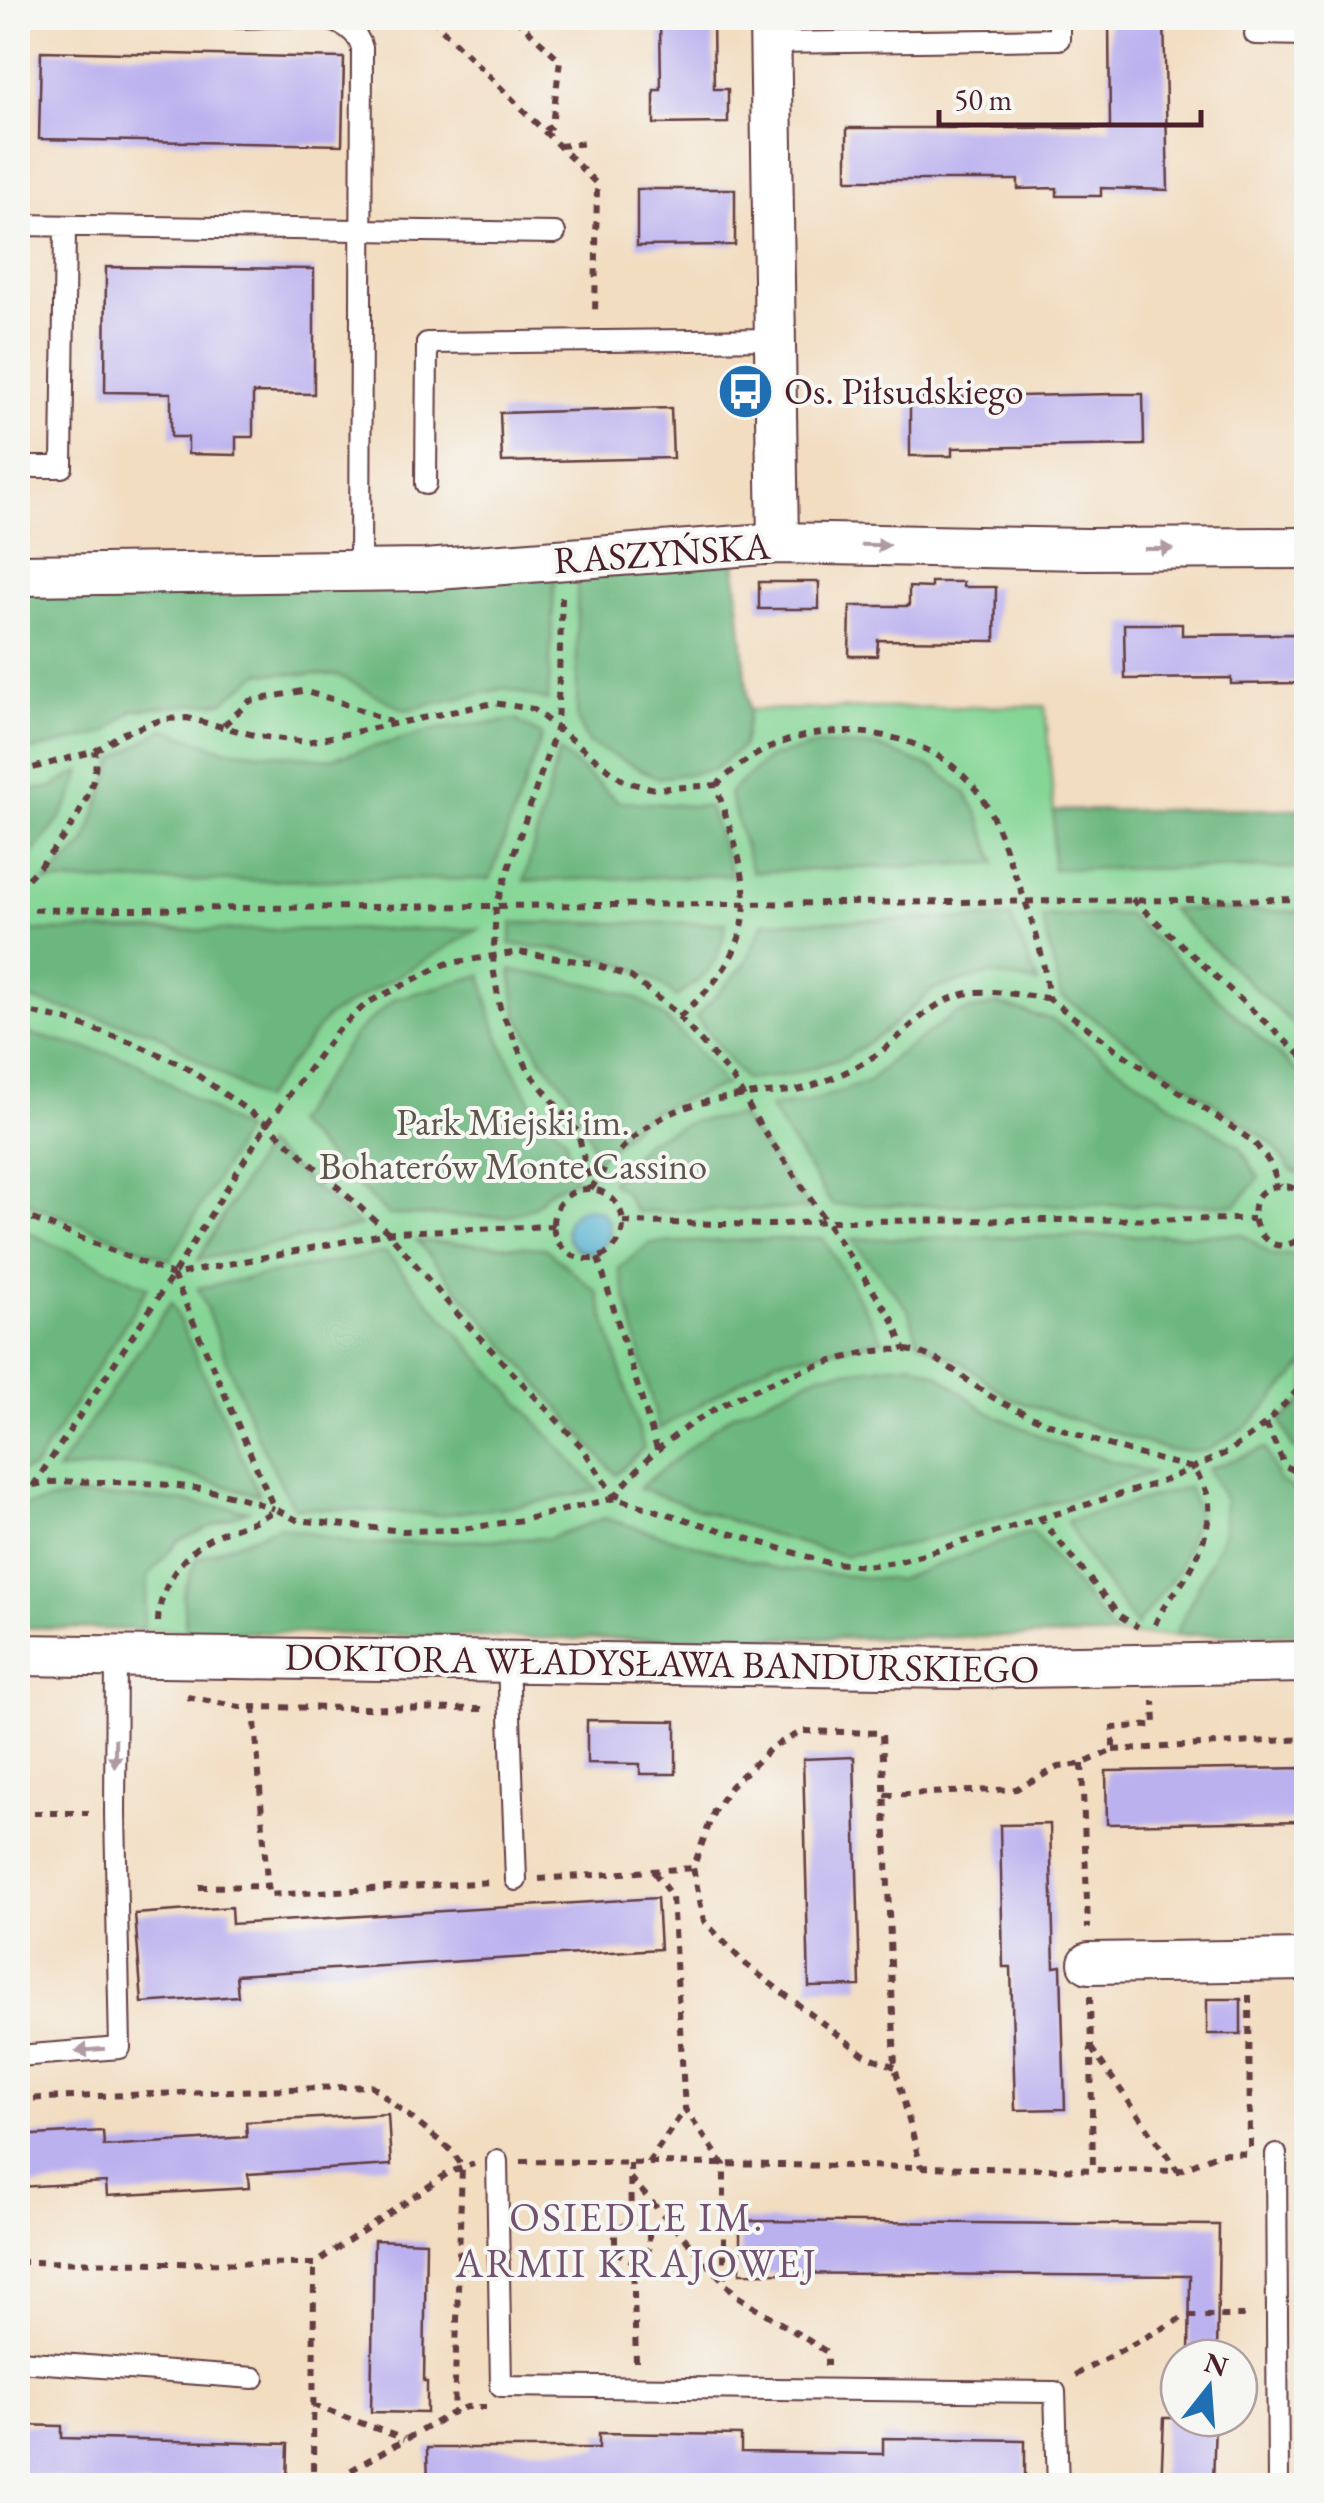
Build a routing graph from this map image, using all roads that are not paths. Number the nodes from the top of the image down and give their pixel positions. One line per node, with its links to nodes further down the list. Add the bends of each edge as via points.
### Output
1 (238, 18): 8 (lane, via 327,18 360,37)
2 (1059, 18): 3 (lane, via 1059,40)
3 (771, 30): 10 (street)
4 (1255, 34): 5 (lane)
5 (1306, 35)
6 (18, 225): 7 (lane)
7 (65, 226): 8 (lane); 11 (lane, via 62,467)
8 (360, 230): 9 (lane); 15 (lane)
9 (554, 233)
10 (776, 339): 12 (lane, via 427,343); 13 (street)
11 (18, 467)
12 (426, 484)
13 (778, 543): 14 (street, RASZYŃSKA, one-way to 14); 15 (street, RASZYŃSKA)
14 (1306, 548)
15 (360, 571): 16 (street, RASZYŃSKA)
16 (18, 575)
17 (18, 1655): 18 (street, DOKTORA WŁADYSŁAWA BANDURSKIEGO)
18 (116, 1656): 19 (street, DOKTORA WŁADYSŁAWA BANDURSKIEGO); 24 (lane, one-way to 24, via 120,2048)
19 (508, 1662): 20 (street, DOKTORA WŁADYSŁAWA BANDURSKIEGO, via 959,1668); 21 (lane)
20 (1306, 1662)
21 (516, 1880)
22 (1306, 1960): 23 (street)
23 (1089, 1962)
24 (18, 2056)
25 (1276, 2154): 30 (lane)
26 (497, 2161): 29 (lane, via 501,2386 1055,2392)
27 (18, 2361): 28 (lane)
28 (254, 2378)
29 (1058, 2486)
30 (1278, 2486)

